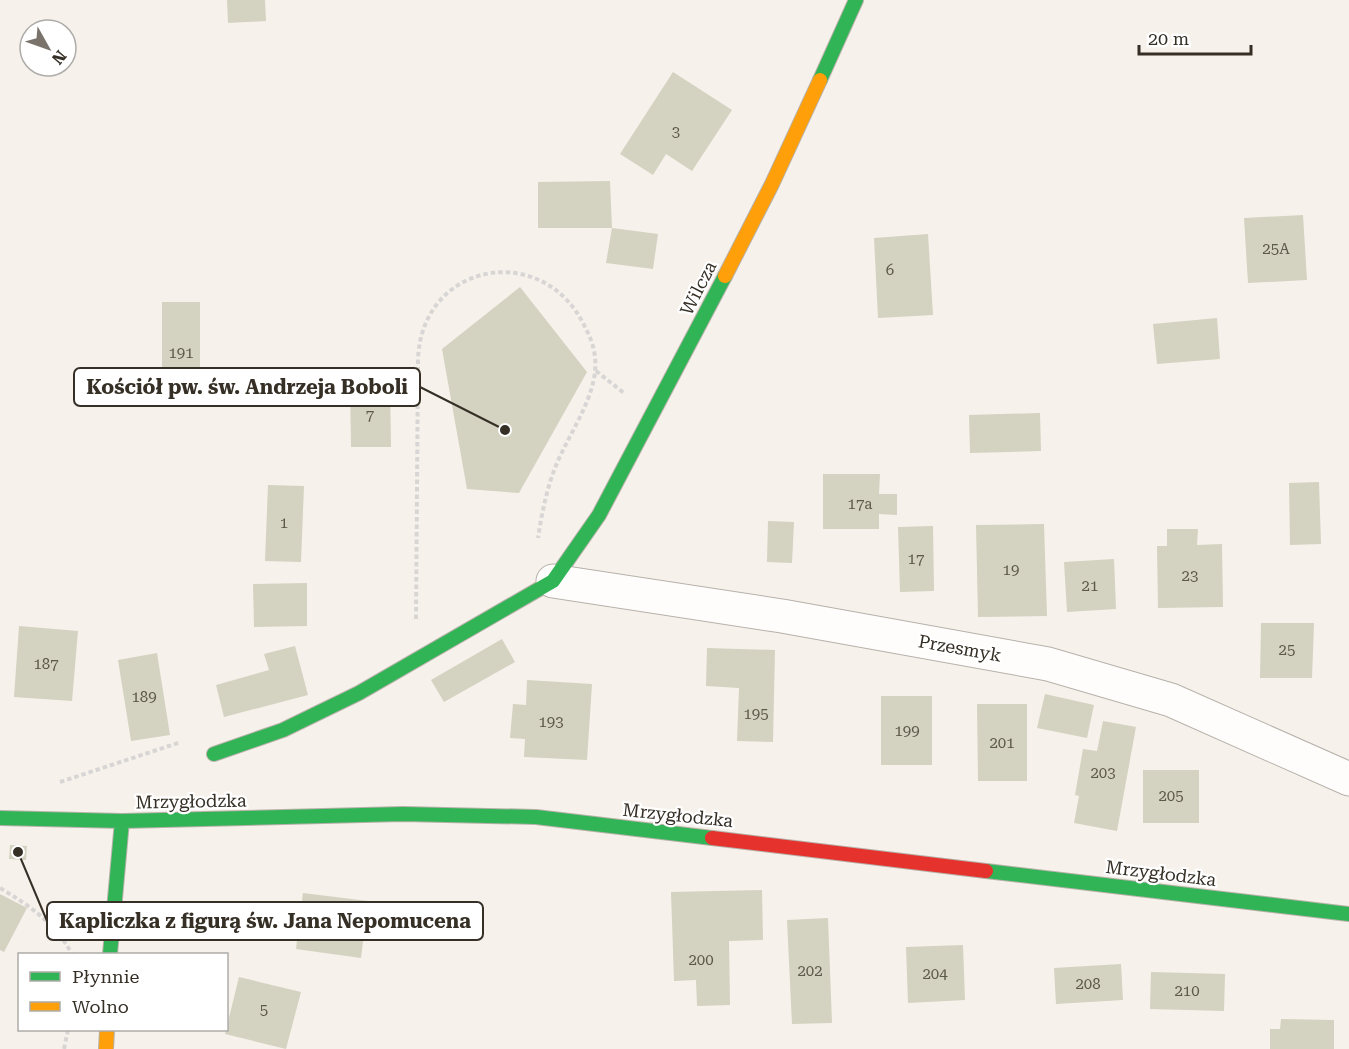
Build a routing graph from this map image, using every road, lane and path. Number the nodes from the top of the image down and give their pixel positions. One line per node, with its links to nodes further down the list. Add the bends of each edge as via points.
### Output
1 (856, 0): 3 (street, Wilcza, via 772,184 663,396 599,515)
2 (538, 540): 4 (path, via 552,474 590,393 596,371 595,355 580,315 551,285 522,273 489,273 452,288 439,299 422,327 418,351)
3 (553, 581): 5 (street, via 359,693 283,730); 6 (street, Przesmyk, via 782,616 1048,664 1171,700)
4 (416, 629)
5 (214, 754)
6 (1349, 779)
7 (0, 818): 8 (street, Mrzygłodzka)
8 (122, 821): 10 (street, Mrzygłodzka, via 403,814 536,818); 12 (street)
9 (0, 888): 11 (path, via 37,910)
10 (1349, 914)
11 (71, 953)
12 (110, 953)
13 (68, 1031): 15 (path)
14 (107, 1031): 16 (street)
15 (64, 1049)
16 (106, 1049)

